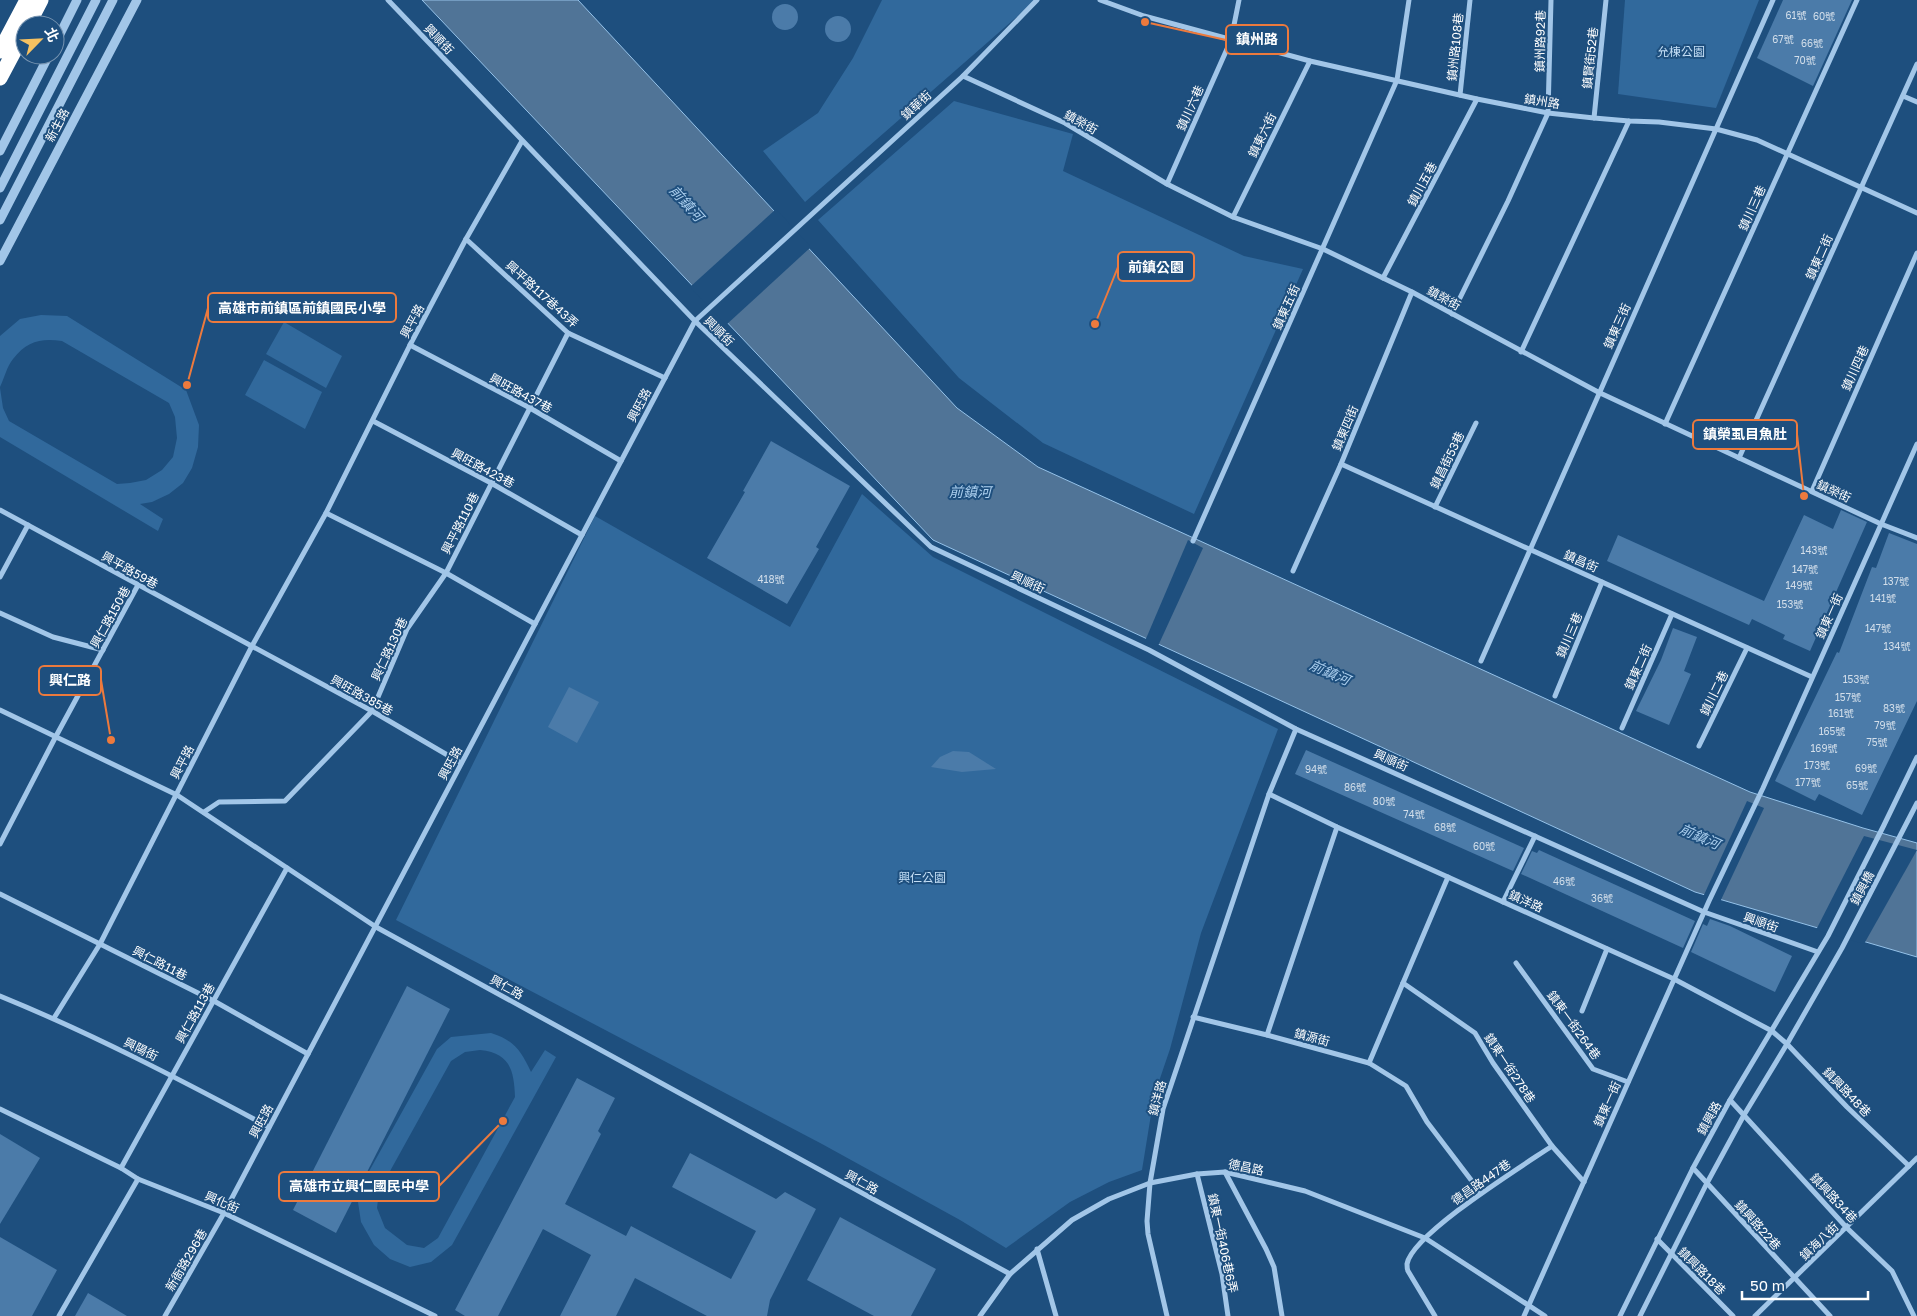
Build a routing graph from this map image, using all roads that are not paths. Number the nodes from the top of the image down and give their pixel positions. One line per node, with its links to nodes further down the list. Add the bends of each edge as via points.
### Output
1 (27, 0): 21 (highway)
2 (41, 0): 17 (highway)
3 (77, 0): 18 (street)
4 (96, 0): 40 (street, 新生路)
5 (113, 0): 44 (street, 新生路)
6 (137, 0): 48 (street, 新生路)
7 (388, 0): 36 (street, 興順街)
8 (1037, 0): 25 (street, 鎮華街)
9 (1100, 0): 19 (street, 鎮州路)
10 (1239, 0): 19 (street, 鎮川六巷)
11 (1409, 0): 27 (street, 鎮東五街)
12 (1470, 0): 28 (street, 鎮州路108巷)
13 (1551, 0): 32 (street, 鎮州路92巷)
14 (1606, 0): 33 (street, 鎮賢街52巷)
15 (1773, 0): 35 (street, 鎮東三街)
16 (1857, 0): 38 (street, 鎮川三巷)
17 (33, 15)
18 (65, 24)
19 (1231, 40): 22 (street, 鎮州路); 39 (street, 鎮川六巷)
20 (15, 49): 26 (highway)
21 (0, 52)
22 (1310, 61): 27 (street, 鎮州路); 43 (street, 鎮東六街)
23 (1917, 64): 29 (street, 鎮東二街)
24 (44, 65): 37 (street)
25 (963, 76): 39 (street, 鎮榮街, via 1065,124); 52 (street, 鎮華街)
26 (0, 78)
27 (1397, 80): 28 (street, 鎮州路); 46 (street, 鎮東五街)
28 (1460, 95): 30 (street, 鎮州路)
29 (1903, 96): 31 (street); 41 (street, 鎮東二街)
30 (1478, 100): 32 (street, 鎮州路); 49 (street, 鎮川五巷)
31 (1917, 102)
32 (1548, 113): 33 (street, 鎮州路); 51 (street)
33 (1594, 118): 34 (street, 鎮州路)
34 (1629, 122): 35 (street, 鎮州路); 55 (street)
35 (1716, 128): 38 (street, 鎮州路); 57 (street, 鎮東三街)
36 (522, 141): 45 (street, 興平路); 52 (street, 興順街)
37 (0, 151)
38 (1787, 153): 41 (street, 鎮州路); 61 (street, 鎮川三巷)
39 (1167, 184): 43 (street, 鎮榮街)
40 (0, 188)
41 (1861, 188): 42 (street, 鎮州路); 63 (street, 鎮東二街)
42 (1917, 213)
43 (1233, 217): 46 (street, 鎮榮街)
44 (0, 220)
45 (466, 239): 53 (street, 興平路117巷43弄); 54 (street, 興平路)
46 (1323, 249): 49 (street, 鎮榮街); 75 (street, 鎮東五街)
47 (1917, 253): 67 (street, 鎮川四巷)
48 (0, 261)
49 (1383, 278): 50 (street, 鎮榮街)
50 (1412, 292): 51 (street, 鎮榮街); 65 (street, 鎮東四街)
51 (1452, 314): 55 (street, 鎮榮街)
52 (695, 322): 56 (street, 興旺路); 93 (street, 興順街, via 931,547 1150,648)
53 (568, 333): 56 (street, 興平路117巷43弄); 58 (street, 興平路110巷)
54 (410, 345): 58 (street, 興旺路437巷); 59 (street, 興平路)
55 (1521, 352): 57 (street, 鎮榮街)
56 (665, 378): 64 (street, 興旺路)
57 (1598, 392): 61 (street, 鎮榮街); 76 (street, 鎮東三街)
58 (530, 408): 64 (street, 興旺路437巷); 66 (street, 興平路110巷)
59 (372, 421): 66 (street, 興旺路423巷); 70 (street, 興平路)
60 (1476, 423): 68 (street, 鎮昌街53巷)
61 (1665, 424): 63 (street, 鎮榮街)
62 (1917, 444): 71 (street, 鎮東一街)
63 (1739, 458): 67 (street, 鎮榮街)
64 (621, 460): 73 (street, 興旺路)
65 (1341, 464): 68 (street, 鎮昌街); 77 (street, 鎮東四街)
66 (491, 483): 73 (street, 興旺路423巷); 78 (street, 興平路110巷)
67 (1812, 491): 71 (street, 鎮榮街)
68 (1435, 507): 76 (street, 鎮昌街)
69 (0, 510): 72 (street, 興平路59巷)
70 (326, 513): 78 (street); 85 (street, 興平路)
71 (1881, 524): 74 (street, 鎮榮街); 89 (street, 鎮東一街)
72 (28, 525): 79 (street); 81 (street, 興平路59巷)
73 (582, 535): 84 (street, 興旺路)
74 (1917, 538)
75 (1194, 542)
76 (1530, 550): 80 (street, 鎮昌街); 88 (street, 鎮東三街)
77 (1293, 571)
78 (446, 573): 84 (street); 92 (street, 興仁路130巷, via 407,629)
79 (0, 577)
80 (1602, 582): 83 (street, 鎮昌街); 90 (street, 鎮川三巷)
81 (138, 585): 85 (street, 興平路59巷); 87 (street, 興仁路150巷)
82 (0, 613): 87 (street, via 53,637)
83 (1672, 614): 86 (street, 鎮昌街); 94 (street, 鎮東二街)
84 (535, 624): 98 (street, 興旺路)
85 (252, 646): 92 (street, 興旺路385巷); 99 (street, 興平路)
86 (1747, 648): 89 (street, 鎮昌街); 96 (street, 鎮川二巷)
87 (103, 650): 95 (street, 興仁路150巷)
88 (1481, 661)
89 (1812, 677): 110 (street, 鎮東一街)
90 (1555, 696)
91 (0, 710): 95 (street, 興仁路)
92 (372, 711): 98 (street, 興旺路385巷); 102 (street, via 285,801 219,802)
93 (1296, 728): 100 (street, 鎮洋路); 104 (street, 興順街)
94 (1622, 728)
95 (55, 738): 99 (street, 興仁路); 105 (street, 興仁路150巷)
96 (1700, 746)
97 (1917, 757): 112 (street, 鎮興橋)
98 (461, 764): 111 (street, 興旺路)
99 (177, 794): 102 (street, 興仁路); 113 (street, 興平路)
100 (1269, 794): 103 (street, 鎮洋路); 122 (street, 鎮洋路)
101 (1917, 803): 126 (street, 鎮興橋)
102 (204, 812): 106 (street, 興仁路)
103 (1337, 827): 107 (street, 鎮洋路); 125 (street)
104 (1535, 836): 109 (street); 110 (street, 興順街)
105 (0, 844)
106 (286, 868): 111 (street, 興仁路); 120 (street, 興仁路113巷)
107 (1448, 877): 109 (street, 鎮洋路); 118 (street)
108 (0, 894): 113 (street, 興仁路11巷)
109 (1503, 902): 114 (street, 鎮洋路)
110 (1704, 912): 115 (street, 興順街); 117 (street, 鎮東一街)
111 (376, 927): 127 (street, 興旺路); 153 (street, 興仁路)
112 (1828, 936): 115 (street, 鎮興路)
113 (100, 944): 120 (street, 興仁路11巷); 123 (street, 興平路)
114 (1607, 949): 117 (street, 鎮洋路); 121 (street)
115 (1818, 952): 124 (street, 鎮興路)
116 (1516, 963): 130 (street, 鎮東一街264巷, via 1593,1069)
117 (1674, 979): 124 (street, 鎮洋路); 130 (street, 鎮東一街)
118 (1403, 984): 128 (street); 135 (street, 鎮東一街278巷, via 1475,1033)
119 (0, 996): 123 (street, 興陽街)
120 (214, 1001): 127 (street, 興仁路11巷); 129 (street, 興仁路113巷)
121 (1582, 1011)
122 (1192, 1017): 125 (street, 鎮源街); 144 (street, 鎮洋路, via 1163,1109)
123 (54, 1018): 129 (street, 興陽街)
124 (1772, 1031): 126 (street, 鎮興路48巷); 131 (street, 鎮興路)
125 (1267, 1035): 128 (street, 鎮源街)
126 (1787, 1044): 133 (street); 137 (street, 鎮興路48巷, via 1847,1108)
127 (308, 1054): 134 (street, 興旺路)
128 (1370, 1063): 146 (street, 鎮源街, via 1406,1086 1427,1122)
129 (172, 1075): 134 (street, 興陽街); 138 (street, 興仁路113巷)
130 (1628, 1082): 143 (street, 鎮東一街)
131 (1730, 1100): 133 (street, 鎮興路34巷); 139 (street, 鎮興路)
132 (0, 1109): 138 (street, 興化街)
133 (1744, 1115): 145 (street); 148 (street, 鎮興路34巷)
134 (269, 1127): 147 (street, 興旺路)
135 (1552, 1146): 143 (street, 鎮東一街278巷); 146 (street, 德昌路447巷)
136 (1917, 1158): 137 (street, 鎮海八街)
137 (1909, 1166): 148 (street, 鎮海八街)
138 (121, 1168): 142 (street, 興化街)
139 (1693, 1168): 145 (street, 鎮興路22巷); 150 (street, 鎮興路)
140 (1225, 1172): 141 (street, 德昌路); 149 (street, 德昌路, via 1305,1190); 163 (street, 鎮東一街406巷6弄, via 1274,1267)
141 (1198, 1174): 144 (street, 德昌路); 162 (street, 鎮東一街406巷6弄, via 1222,1274)
142 (138, 1179): 147 (street, 興化街); 156 (street)
143 (1584, 1182): 155 (street, 鎮東一街)
144 (1150, 1183): 151 (street, 德昌路, via 1109,1199 1072,1220); 161 (street, 鎮洋路, via 1148,1234)
145 (1707, 1183): 152 (street); 154 (street, 鎮興路22巷)
146 (1481, 1193): 149 (street, 德昌路447巷)
147 (224, 1213): 157 (street, 新衙路296巷); 158 (street, 興化街)
148 (1847, 1228): 154 (street, 鎮海八街); 172 (street, 鎮興路34巷, via 1892,1271)
149 (1425, 1238): 155 (street, 德昌路); 164 (street, 德昌路447巷, via 1407,1262 1408,1271)
150 (1657, 1240): 152 (street, 鎮興路18巷); 167 (street, 鎮興路)
151 (1037, 1249): 153 (street, 德昌路); 160 (street)
152 (1671, 1253): 168 (street); 169 (street, 鎮興路18巷)
153 (1010, 1274): 159 (street, 德昌路)
154 (1794, 1279): 170 (street, 鎮海八街); 171 (street, 鎮興路22巷)
155 (1529, 1306): 165 (street, 鎮東一街); 166 (street, 德昌路)
156 (60, 1316)
157 (165, 1316)
158 (434, 1316)
159 (980, 1316)
160 (1056, 1316)
161 (1167, 1316)
162 (1228, 1316)
163 (1282, 1316)
164 (1435, 1316)
165 (1524, 1316)
166 (1545, 1316)
167 (1620, 1316)
168 (1640, 1316)
169 (1733, 1316)
170 (1755, 1316)
171 (1830, 1316)
172 (1914, 1316)

